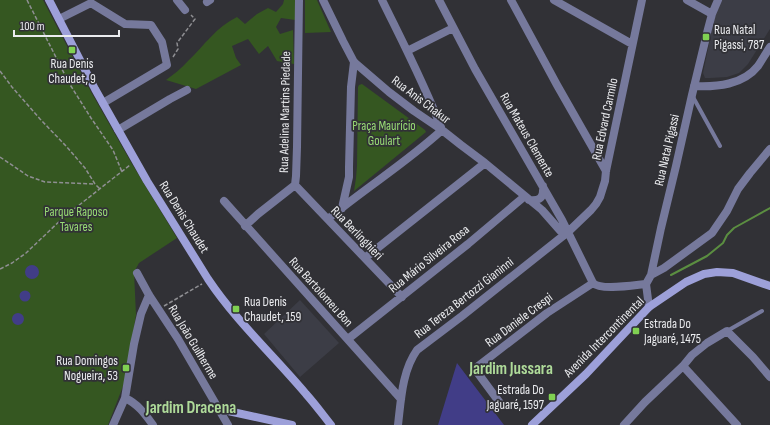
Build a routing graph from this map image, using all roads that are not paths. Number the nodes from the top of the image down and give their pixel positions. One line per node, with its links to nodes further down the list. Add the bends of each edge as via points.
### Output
1 (49, 0): 14 (street, Rua Denis Chaudet)
2 (178, 0): 12 (street)
3 (299, 0): 30 (street, Rua Adelina Martins Piedade)
4 (323, 0): 19 (street, Rua Anis Chakur)
5 (382, 0): 18 (street)
6 (439, 0): 15 (street, Rua Mateus Clemente)
7 (511, 0): 29 (street)
8 (554, 0): 16 (street)
9 (642, 0): 16 (street, Rua Edvard Carmilo)
10 (687, 0): 13 (street)
11 (718, 0): 13 (street, Rua Natal Pigassi)
12 (185, 10)
13 (712, 14): 20 (street, Rua Natal Pigassi)
14 (59, 19): 23 (street, Rua Denis Chaudet); 23 (street, via 91,3 125,24 151,25 162,42 167,65)
15 (453, 28): 18 (street); 31 (street, Rua Mateus Clemente)
16 (632, 44): 29 (street, Rua Edvard Carmilo)
17 (770, 47): 20 (street, via 757,66 741,79 708,87)
18 (407, 50): 25 (street)
19 (354, 62): 25 (street, Rua Anis Chakur, via 414,111); 34 (street, via 351,87 350,167)
20 (694, 86): 22 (street, Rua Natal Pigassi)
21 (187, 90): 24 (street)
22 (692, 95): 26 (lane); 40 (street, Rua Natal Pigassi)
23 (103, 103): 24 (street, Rua Denis Chaudet)
24 (118, 130): 60 (street, Rua Denis Chaudet, via 134,162 219,295 307,394)
25 (442, 130): 28 (street, Rua Anis Chakur); 34 (street)
26 (720, 146)
27 (770, 149): 40 (street, via 738,189 712,232)
28 (485, 163): 32 (street, Rua Anis Chakur); 38 (street)
29 (606, 171): 37 (street, Rua Edvard Carmilo, via 603,189 596,204)
30 (295, 185): 35 (street, Rua Berlinghieri); 36 (street, Rua Adelina Martins Piedade)
31 (543, 186): 32 (street, via 543,193 537,200); 37 (street, Rua Mateus Clemente)
32 (527, 198): 37 (street, Rua Anis Chakur); 45 (street, Rua Mário Silveira Rosa)
33 (224, 201): 36 (street, Rua Bartolomeu Bon)
34 (342, 208): 35 (street)
35 (328, 220): 38 (street, Rua Berlinghieri)
36 (245, 226): 49 (street, Rua Bartolomeu Bon)
37 (566, 233): 41 (street, Rua Mateus Clemente); 53 (street, Rua Tereza Bertozzi Gianinni, via 417,350 409,364)
38 (365, 258): 45 (street, Rua Berlinghieri)
39 (137, 273): 44 (street, Rua João Guilherme)
40 (651, 275): 42 (street, Rua Natal Pigassi)
41 (593, 283): 42 (street, via 612,287); 54 (street, Rua Daniele Crespi, via 547,313 477,367 477,372)
42 (646, 284): 46 (street)
43 (770, 286): 46 (street, Avenida Intercontinental, via 732,273 704,274 686,282)
44 (150, 295): 52 (street, via 141,314); 55 (street, Rua João Guilherme)
45 (402, 297): 49 (street, Rua Mário Silveira Rosa)
46 (649, 306): 62 (street, Avenida Intercontinental, via 586,374)
47 (762, 311): 48 (lane)
48 (727, 331): 50 (street, via 692,355); 51 (street)
49 (348, 339): 53 (street, Rua Bartolomeu Bon)
50 (683, 366): 63 (street); 64 (street)
51 (770, 377)
52 (125, 398): 56 (street); 57 (street, via 138,406)
53 (401, 399): 61 (street, Rua Tereza Bertozzi Gianinni)
54 (500, 403)
55 (220, 409): 58 (street, Rua João Guilherme); 59 (street)
56 (113, 425)
57 (153, 425)
58 (228, 425)
59 (292, 425)
60 (331, 425)
61 (398, 425)
62 (532, 425)
63 (625, 425)
64 (737, 425)

